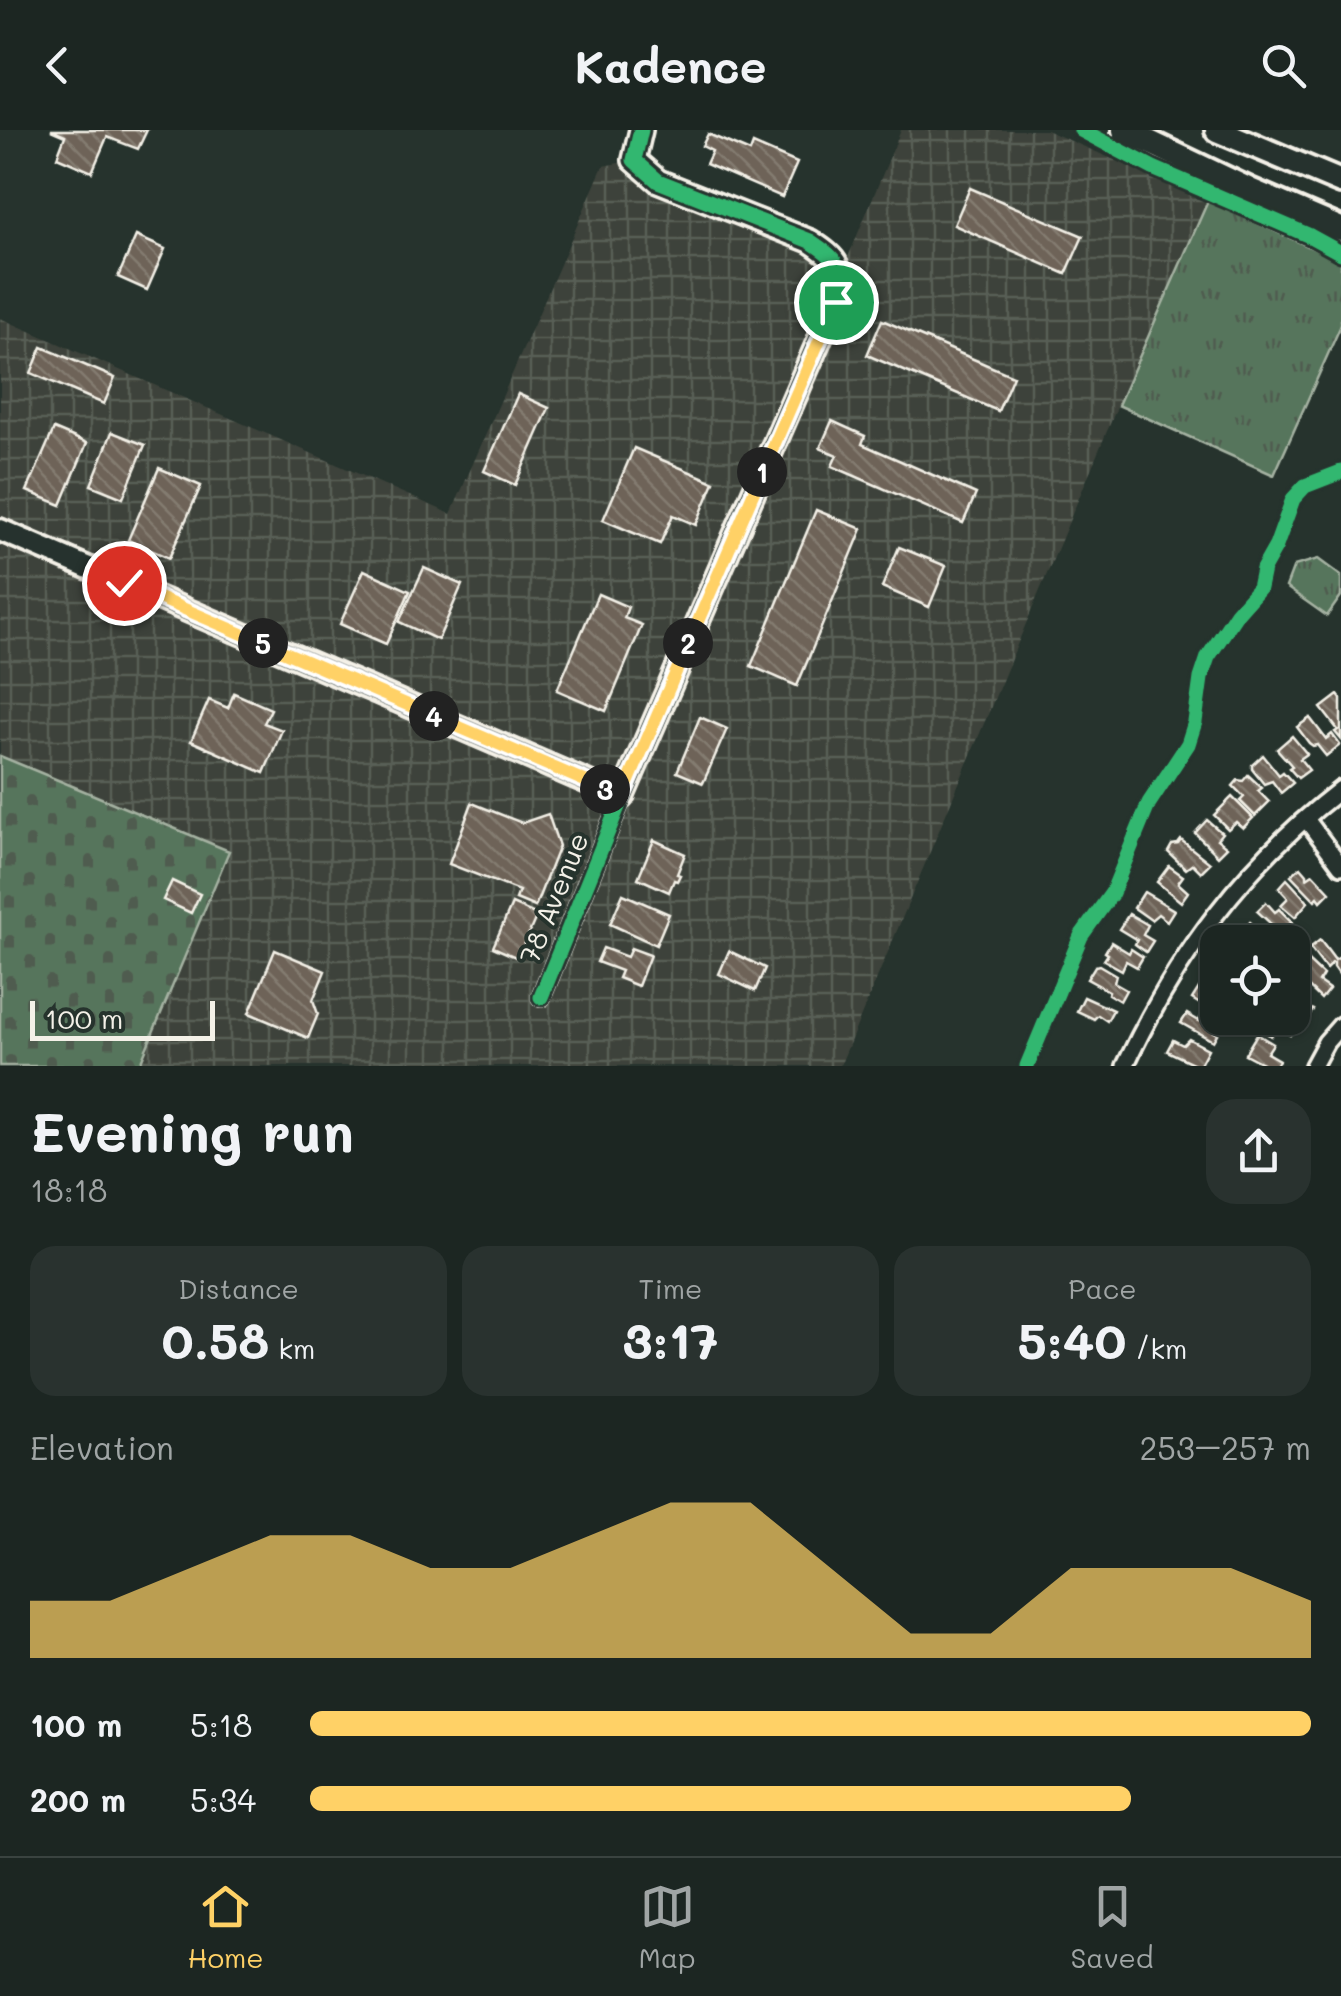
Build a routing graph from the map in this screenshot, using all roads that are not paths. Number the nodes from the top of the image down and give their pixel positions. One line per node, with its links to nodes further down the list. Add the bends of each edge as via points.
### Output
1 (641, 130): 10 (street, 78 Avenue, via 634,160 658,181 810,241 832,256 841,275 836,302)
2 (1124, 130): 4 (main road)
3 (1217, 130): 5 (main road)
4 (1214, 173): 6 (main road); 7 (main road)
5 (1341, 182)
6 (1341, 210)
7 (1341, 229)
8 (0, 530): 10 (street)
9 (1341, 790): 11 (street)
10 (622, 797): 13 (street, 78 Avenue)
11 (1306, 818): 12 (street); 15 (street, via 1209,922 1161,993)
12 (1341, 866)
13 (540, 997)
14 (1341, 1025): 16 (street)
15 (1125, 1066)
16 (1313, 1066)

